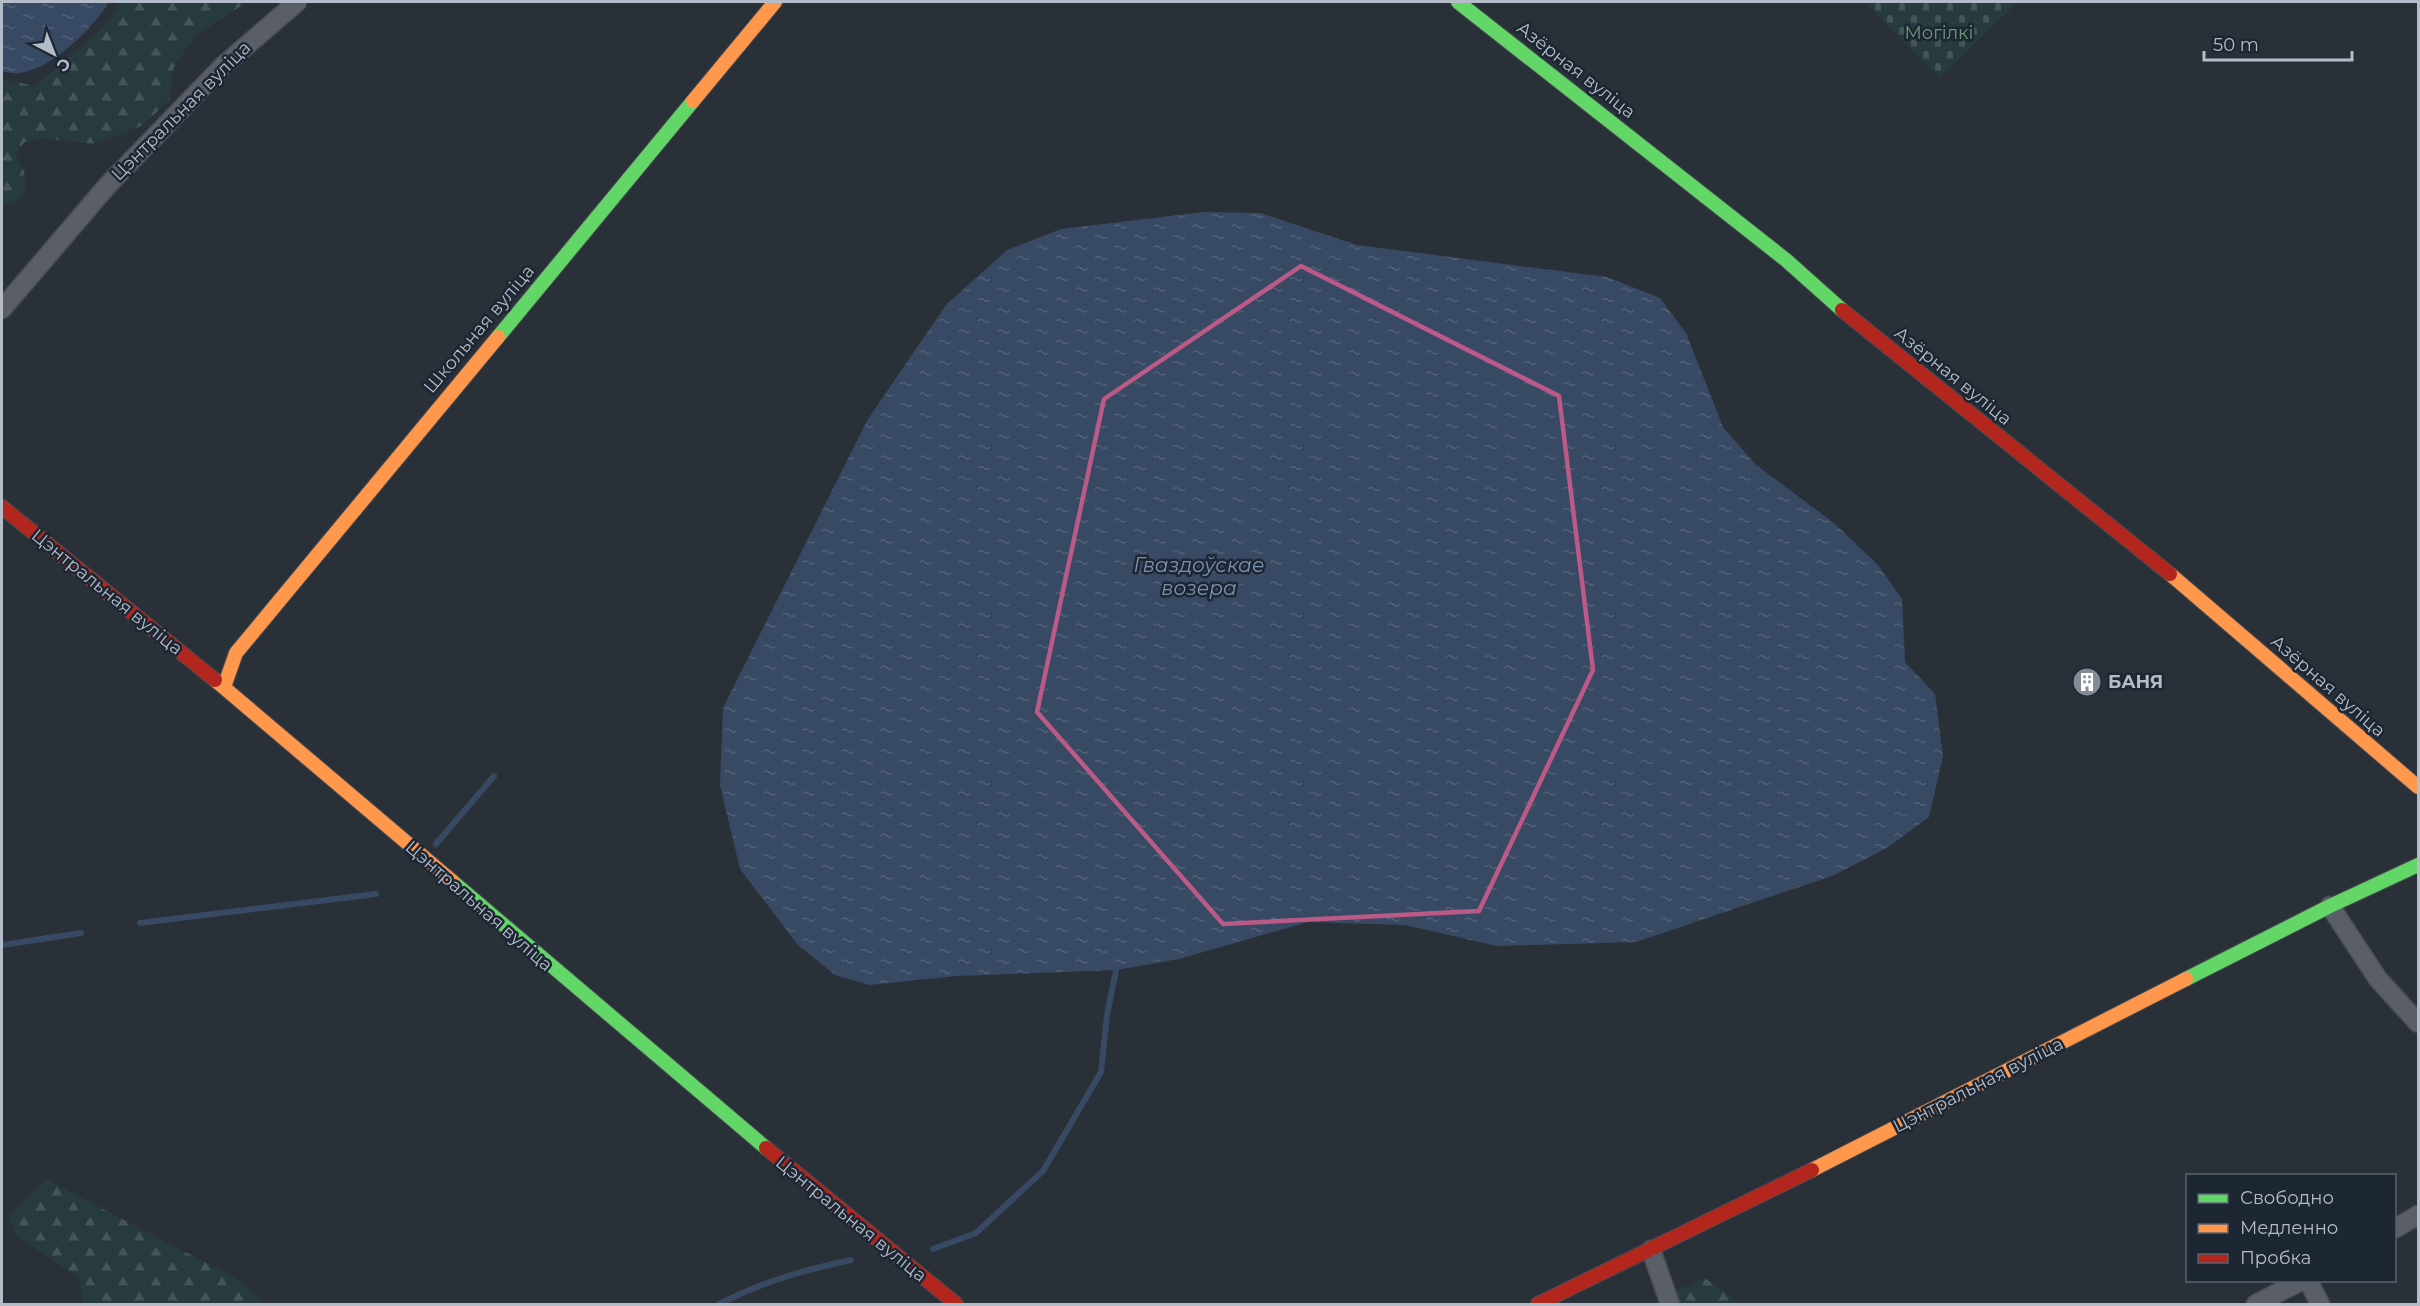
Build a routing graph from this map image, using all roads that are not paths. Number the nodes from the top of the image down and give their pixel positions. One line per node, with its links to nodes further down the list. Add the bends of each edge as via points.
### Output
1 (297, 2): 4 (street, Цэнтральная вуліца, via 223,66 107,186)
2 (775, 2): 6 (street, Школьная вуліца, via 236,653)
3 (1458, 2): 7 (street, Азёрная вуліца, via 1777,253 1824,296 2145,553)
4 (2, 309)
5 (2, 507): 6 (street, Цэнтральная вуліца)
6 (224, 687): 16 (street, Цэнтральная вуліца, via 688,1085)
7 (2418, 787)
8 (2418, 865): 9 (street, Цэнтральная вуліца)
9 (2330, 906): 10 (street, via 2378,979); 13 (street, Цэнтральная вуліца)
10 (2418, 1023)
11 (2418, 1215): 12 (street)
12 (2396, 1228)
13 (1651, 1251): 17 (street, Цэнтральная вуліца); 18 (street)
14 (2301, 1282): 19 (street)
15 (2308, 1282): 20 (street)
16 (956, 1305)
17 (1538, 1305)
18 (1670, 1305)
19 (2256, 1305)
20 (2320, 1305)

